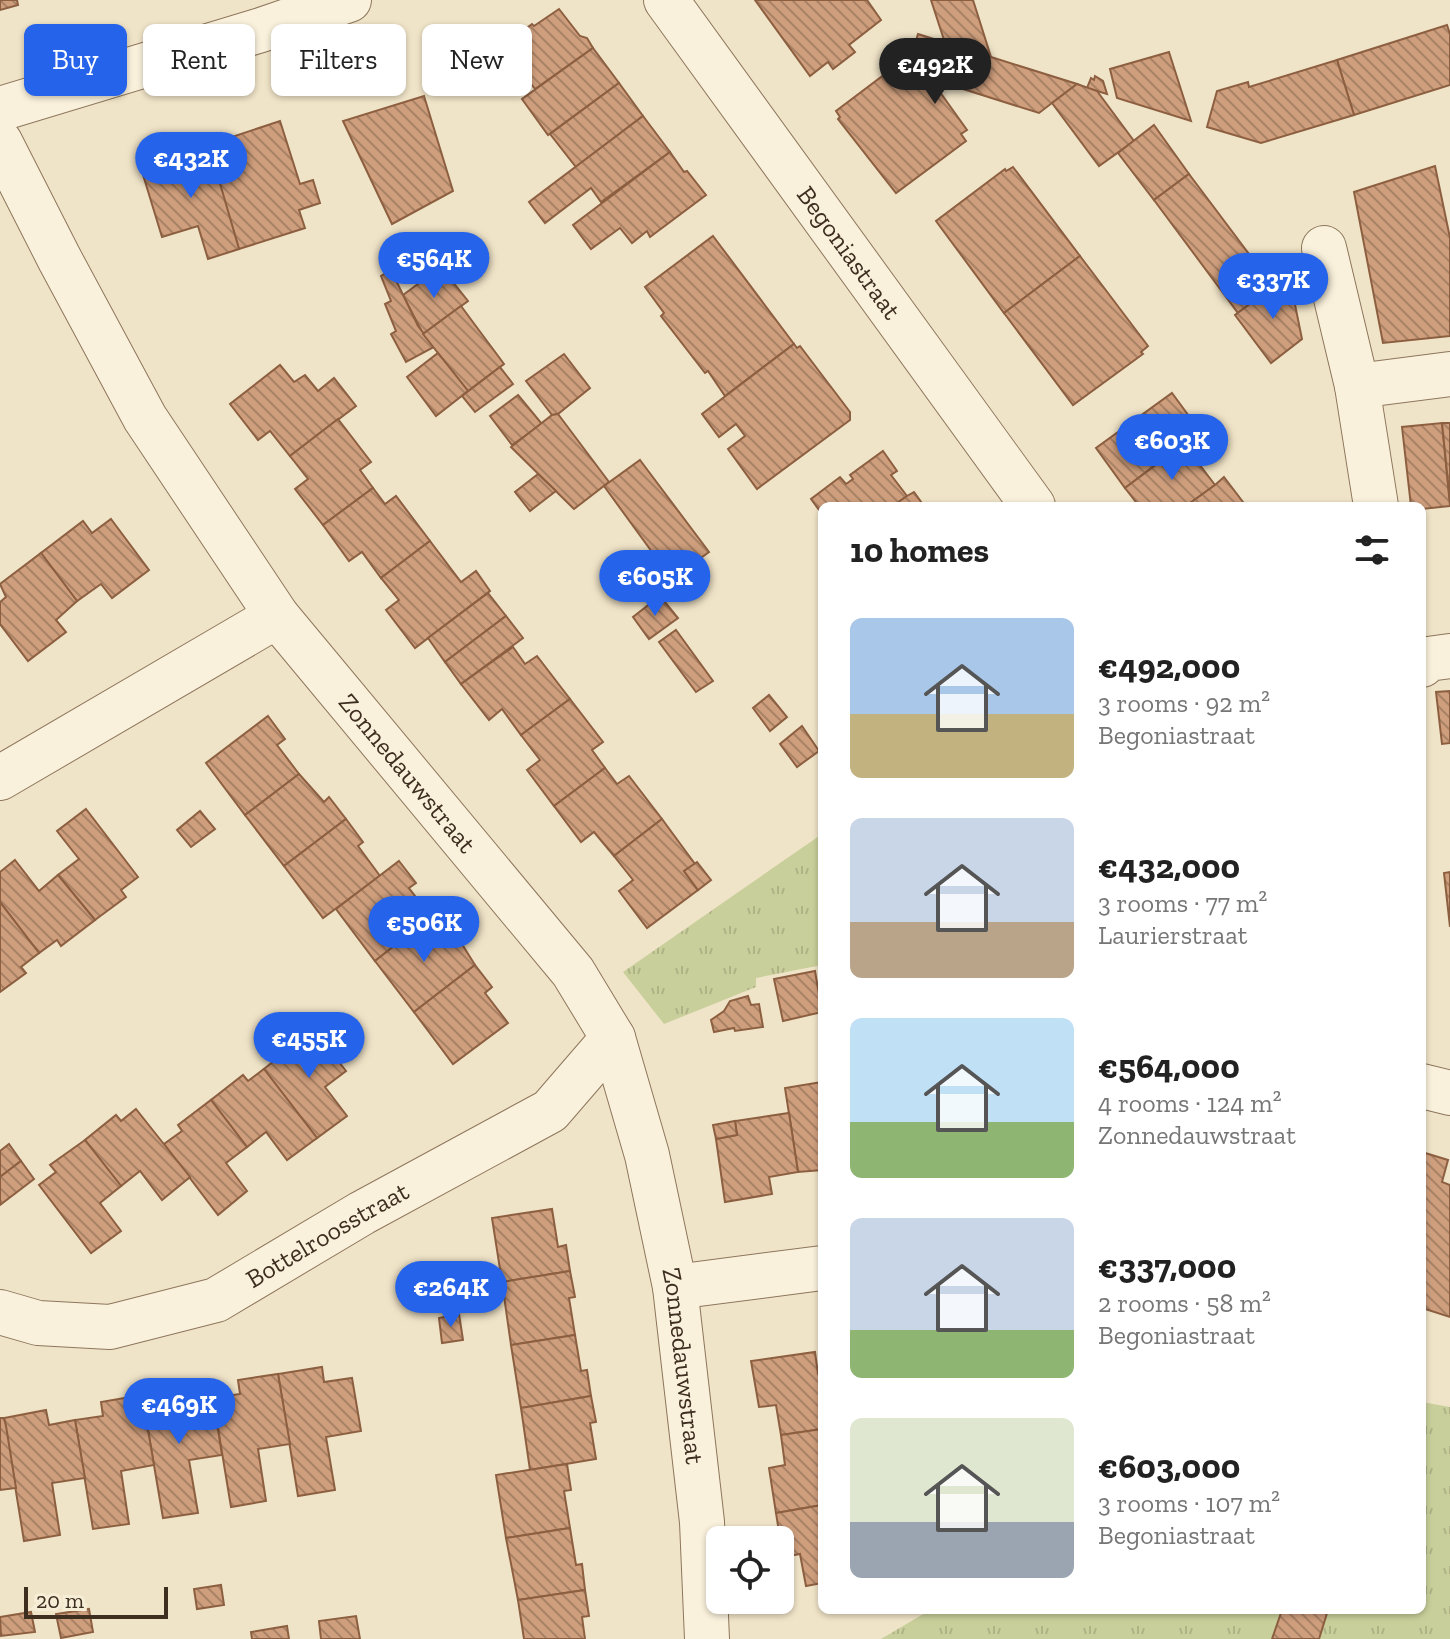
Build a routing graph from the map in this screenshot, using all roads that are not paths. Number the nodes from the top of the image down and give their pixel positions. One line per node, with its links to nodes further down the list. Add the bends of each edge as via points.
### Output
1 (349, 0): 3 (street)
2 (666, 0): 8 (street, Begoniastraat)
3 (0, 109)
4 (0, 142): 10 (street, Zonnedauwstraat, via 145,418)
5 (1324, 248): 7 (street)
6 (1450, 374): 7 (street)
7 (1357, 386): 9 (street)
8 (1030, 502)
9 (1375, 502)
10 (277, 616): 13 (street); 14 (street, Zonnedauwstraat, via 573,972)
11 (1450, 656): 12 (street)
12 (1426, 661)
13 (0, 778)
14 (613, 1038): 18 (street, Zonnedauwstraat, via 647,1155); 19 (street, Bottelroosstraat, via 550,1111 216,1300 110,1327 38,1323)
15 (1426, 1087): 16 (street)
16 (1450, 1093)
17 (818, 1269): 18 (street)
18 (675, 1287): 20 (street, Zonnedauwstraat, via 702,1522)
19 (0, 1312)
20 (707, 1639)

